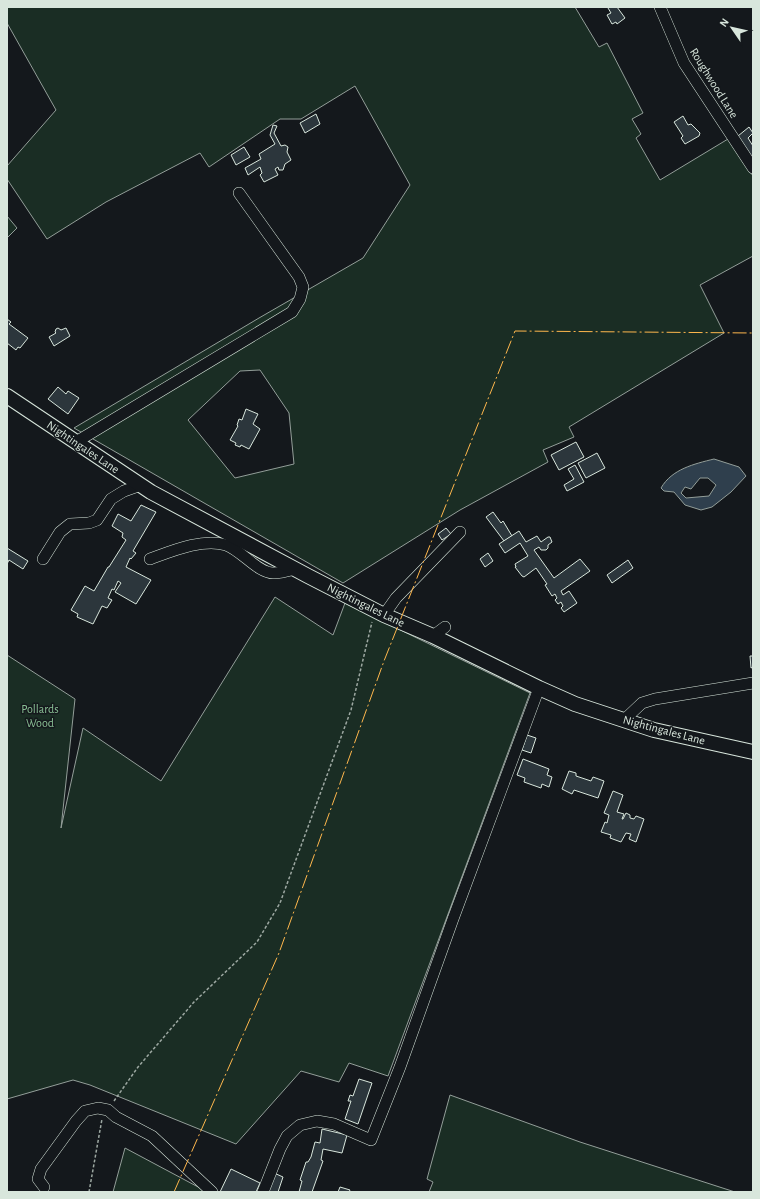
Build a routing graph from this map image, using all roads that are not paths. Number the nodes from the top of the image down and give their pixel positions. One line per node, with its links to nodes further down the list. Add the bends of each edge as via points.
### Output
1 (660, 7): 2 (street, Roughwood Lane, via 684,63)
2 (753, 168)
3 (239, 193): 5 (street, via 299,277 303,287 300,299 292,312)
4 (7, 396): 5 (main road, Nightingales Lane)
5 (76, 442): 6 (main road, Nightingales Lane)
6 (141, 485): 8 (street, via 111,499 97,520 70,524 60,532); 10 (main road, Nightingales Lane)
7 (460, 532): 11 (street)
8 (43, 559)
9 (150, 559): 10 (street, via 177,549 200,544 216,544 230,547 265,571 273,573)
10 (295, 569): 11 (main road, Nightingales Lane)
11 (378, 616): 13 (main road, Nightingales Lane)
12 (445, 627): 13 (street)
13 (433, 636): 15 (main road, Nightingales Lane)
14 (753, 683): 16 (street, via 655,699 642,703)
15 (539, 688): 16 (main road, Nightingales Lane, via 575,704); 20 (street, via 371,1140 334,1124 317,1121 300,1125 287,1136)
16 (624, 720): 17 (main road, Nightingales Lane, via 654,730)
17 (753, 752)
18 (44, 1187): 19 (street, via 38,1179 41,1169 85,1111 98,1108 108,1110 152,1136)
19 (212, 1192)
20 (262, 1192)

